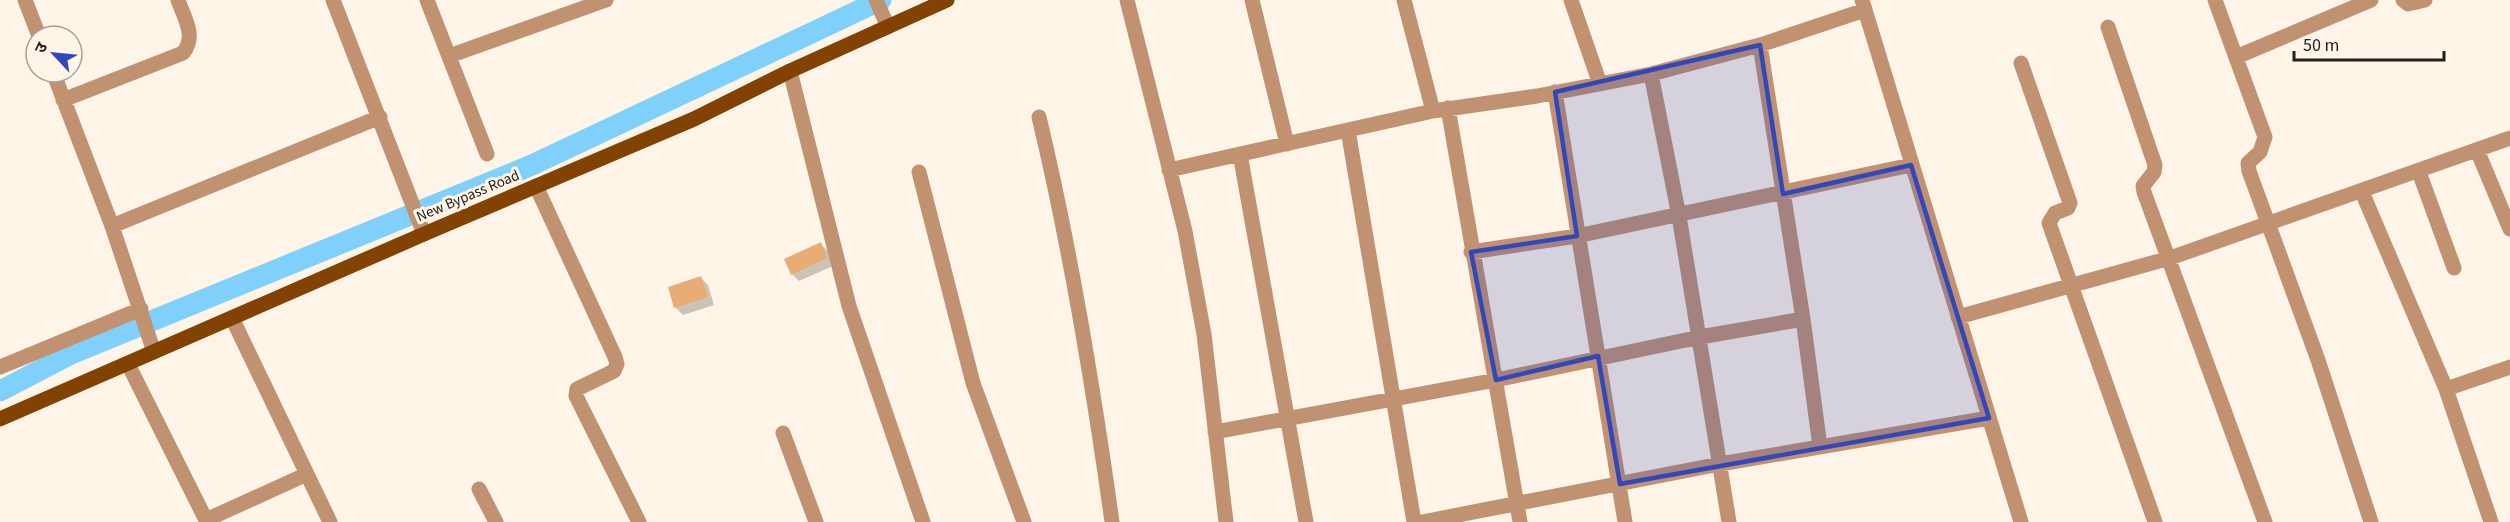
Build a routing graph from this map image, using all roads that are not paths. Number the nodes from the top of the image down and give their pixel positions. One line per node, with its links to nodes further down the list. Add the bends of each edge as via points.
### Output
1 (25, 0): 17 (street)
2 (178, 0): 28 (street, via 191,37 183,53)
3 (333, 0): 31 (street)
4 (427, 0): 20 (street)
5 (606, 0): 20 (street)
6 (947, 0): 16 (main road, New Bypass Road)
7 (1127, 0): 40 (street)
8 (1252, 0): 35 (street)
9 (1404, 0): 30 (street)
10 (1571, 0): 26 (street)
11 (2215, 0): 21 (street)
12 (2371, 0): 21 (street)
13 (2403, 0): 14 (street, via 2408,4)
14 (2425, 0)
15 (1864, 5): 19 (street); 39 (street)
16 (882, 14): 23 (main road, New Bypass Road)
17 (34, 24)
18 (2108, 27): 53 (street, via 2153,156 2154,172 2143,186)
19 (1760, 45): 24 (street); 45 (street)
20 (449, 56): 37 (street)
21 (2236, 57): 47 (street, via 2265,137 2260,152 2248,163)
22 (2021, 63): 55 (street, via 2070,202 2049,223)
23 (790, 71): 43 (main road, New Bypass Road, via 694,119); 85 (street, via 849,306)
24 (1651, 74): 26 (street); 46 (street)
25 (57, 84): 28 (street)
26 (1600, 84): 27 (street)
27 (1555, 92): 29 (street); 51 (street)
28 (63, 100): 48 (street)
29 (1448, 108): 30 (street); 52 (street)
30 (1432, 111): 33 (street)
31 (380, 117): 48 (street); 50 (street)
32 (1039, 117): 87 (street, via 1065,225 1088,350)
33 (1348, 130): 35 (street); 68 (street)
34 (2510, 138): 36 (street)
35 (1287, 144): 38 (street)
36 (2477, 150): 42 (street); 49 (street)
37 (487, 154)
38 (1240, 154): 40 (street); 69 (street)
39 (1911, 165): 45 (street); 57 (street)
40 (1170, 170): 72 (street, via 1203,334)
41 (919, 172): 86 (street, via 973,383)
42 (2419, 172): 44 (street); 54 (street)
43 (536, 186): 50 (main road, New Bypass Road); 83 (street, via 615,357 614,371 583,384 576,396)
44 (2362, 192): 47 (street); 67 (street)
45 (1783, 194): 46 (street); 58 (street)
46 (1679, 216): 51 (street); 60 (street)
47 (2268, 225): 53 (street); 98 (street, via 2318,360)
48 (112, 226): 59 (street)
49 (2510, 229)
50 (424, 234): 56 (main road, New Bypass Road)
51 (1577, 236): 52 (street); 62 (street)
52 (1471, 252): 66 (street)
53 (2170, 258): 55 (street); 97 (street)
54 (2454, 268)
55 (2071, 285): 57 (street); 96 (street)
56 (232, 318): 61 (main road, New Bypass Road); 76 (street)
57 (1958, 318): 70 (street)
58 (1803, 319): 60 (street); 74 (street)
59 (144, 320): 61 (street); 64 (street)
60 (1700, 337): 62 (street); 75 (street)
61 (154, 352): 63 (main road, New Bypass Road)
62 (1598, 356): 66 (street); 77 (street)
63 (128, 364): 71 (main road, New Bypass Road); 80 (street)
64 (0, 367)
65 (2510, 367): 67 (street)
66 (1496, 380): 68 (street); 79 (street)
67 (2445, 389): 99 (street)
68 (1394, 398): 69 (street); 90 (street)
69 (1289, 418): 72 (street); 89 (street)
70 (1989, 418): 74 (street); 95 (street)
71 (0, 419)
72 (1215, 432): 88 (street)
73 (783, 433): 84 (street)
74 (1820, 447): 75 (street)
75 (1720, 464): 77 (street); 94 (street)
76 (307, 474): 80 (street); 81 (street)
77 (1620, 484): 79 (street); 93 (street)
78 (479, 489): 82 (street)
79 (1517, 504): 91 (street); 92 (street)
80 (206, 521)
81 (330, 522)
82 (496, 522)
83 (639, 522)
84 (816, 522)
85 (923, 522)
86 (1024, 522)
87 (1112, 522)
88 (1226, 522)
89 (1306, 522)
90 (1414, 522)
91 (1422, 522)
92 (1520, 522)
93 (1626, 522)
94 (1730, 522)
95 (2021, 522)
96 (2155, 522)
97 (2265, 522)
98 (2371, 522)
99 (2492, 522)

